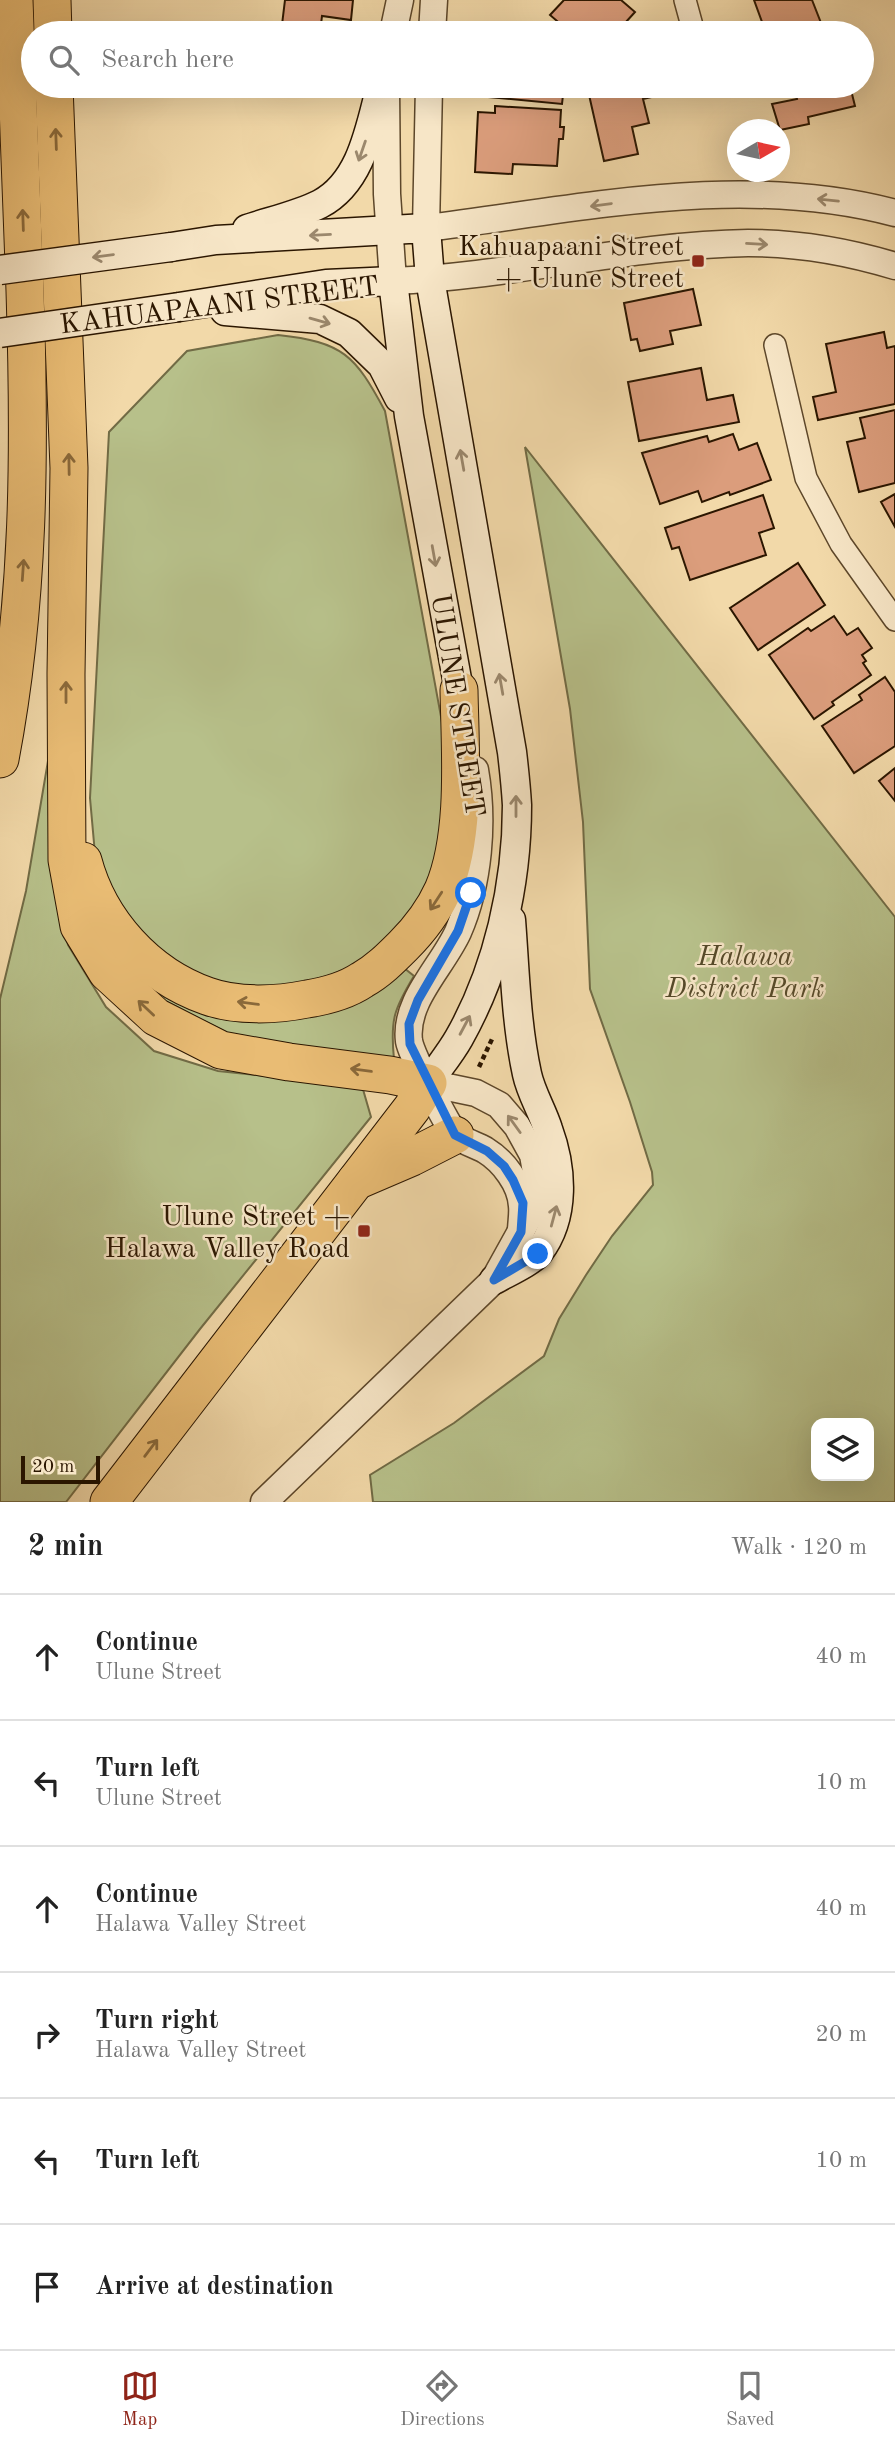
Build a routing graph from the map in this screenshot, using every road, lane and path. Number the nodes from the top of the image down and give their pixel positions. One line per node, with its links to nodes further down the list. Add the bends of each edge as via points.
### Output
1 (14, 0): 28 (highway, one-way to 1, via 18,649 28,502)
2 (52, 0): 6 (highway)
3 (400, 0): 7 (street)
4 (435, 0): 8 (street)
5 (685, 0): 9 (street)
6 (53, 21)
7 (396, 21)
8 (433, 21)
9 (691, 21)
10 (54, 98): 29 (highway, one-way to 10, via 69,468)
11 (380, 98): 17 (main road, one-way to 17, via 360,161 339,189 321,204)
12 (384, 98): 16 (street, ULUNE STREET)
13 (429, 98): 15 (street, ULUNE STREET)
14 (895, 213): 15 (street, KAHUAPAANI STREET, one-way to 15, via 792,196 690,195)
15 (426, 228): 16 (main road, KAHUAPAANI STREET); 20 (main road, ULUNE STREET)
16 (389, 231): 17 (main road, KAHUAPAANI STREET, one-way to 17); 21 (street, ULUNE STREET)
17 (216, 240): 19 (main road, KAHUAPAANI STREET, one-way to 19, bridge)
18 (895, 266): 20 (street, KAHUAPAANI STREET, one-way to 18, via 689,246 751,243 866,257)
19 (0, 270)
20 (430, 279): 21 (street, KAHUAPAANI STREET); 30 (main road, ULUNE STREET, one-way to 20, via 517,805 513,752)
21 (393, 281): 22 (main road, KAHUAPAANI STREET, via 326,284); 25 (main road, ULUNE STREET)
22 (179, 307): 23 (main road, KAHUAPAANI STREET, bridge); 25 (main road, one-way to 25, via 329,323 349,333 382,365)
23 (0, 334)
24 (775, 345): 26 (street, via 806,478 841,544)
25 (409, 416): 27 (main road, ULUNE STREET, one-way to 27)
26 (895, 620)
27 (459, 690): 29 (highway, one-way to 29, via 456,844 443,890 415,933 361,981 294,1002 258,1005 208,997 162,974 131,947 104,912 88,877 73,820); 33 (street, ULUNE STREET, via 477,782 479,834 471,893 458,931 409,1024 410,1044)
28 (0, 759)
29 (66, 760): 33 (highway, one-way to 29, via 221,1050 156,1017 107,972 79,926 67,860)
30 (510, 895): 33 (main road, ULUNE STREET, one-way to 30, via 475,1007); 37 (main road, one-way to 30, via 538,1254 556,1214 560,1182 556,1151 528,1080 519,1037)
31 (494, 1036): 32 (path)
32 (475, 1077)
33 (428, 1083): 34 (street); 35 (highway); 36 (street, one-way to 33, via 535,1206 538,1182 533,1155 517,1126 499,1105 477,1093)
34 (455, 1135): 35 (highway); 36 (street, via 487,1151 504,1166 523,1203)
35 (355, 1181): 38 (highway, one-way to 35)
36 (521, 1232): 37 (street)
37 (494, 1280): 39 (street)
38 (109, 1502)
39 (264, 1502)

